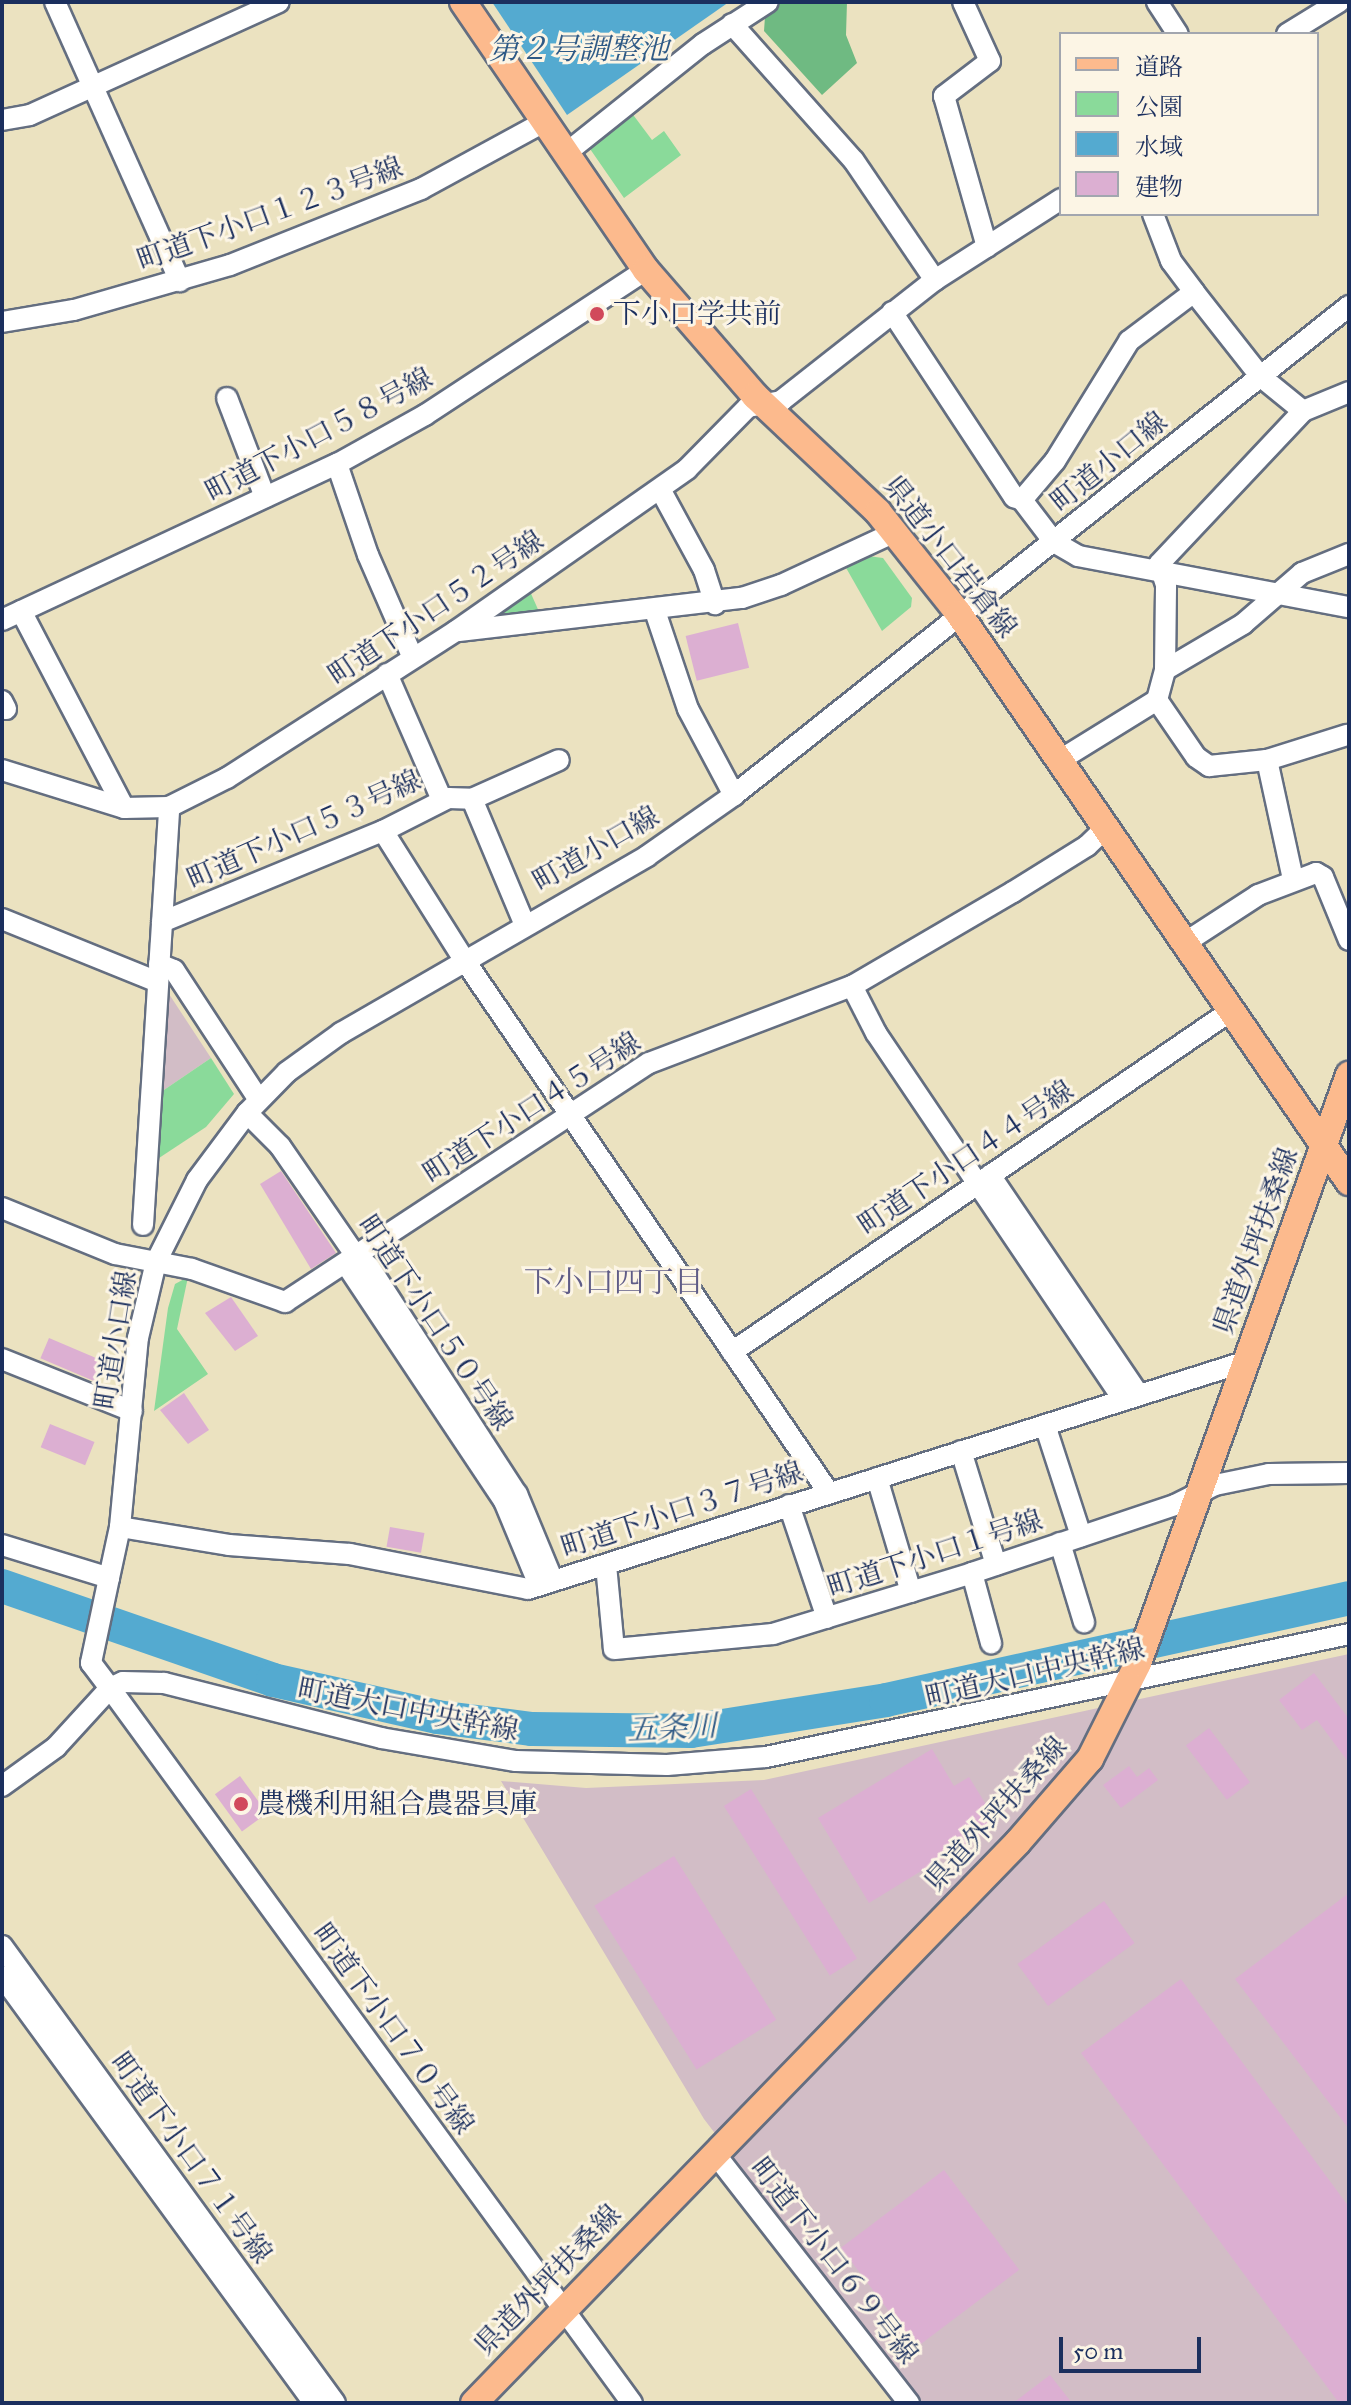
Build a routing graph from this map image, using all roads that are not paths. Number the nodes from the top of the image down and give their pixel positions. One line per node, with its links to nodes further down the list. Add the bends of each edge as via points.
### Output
1 (55, 2): 11 (street)
2 (279, 2): 11 (street)
3 (463, 2): 13 (main road, 県道小口岩倉線)
4 (768, 2): 8 (street)
5 (963, 2): 17 (street, via 990,61 944,96)
6 (1157, 2): 9 (street)
7 (1339, 2): 10 (street)
8 (732, 24): 14 (street); 19 (street, via 854,161)
9 (1177, 32)
10 (1290, 32)
11 (93, 86): 12 (street, via 30,115); 20 (street)
12 (2, 120)
13 (544, 122): 14 (main road, 県道小口岩倉線); 20 (street, 町道下小口１２３号線, via 421,189)
14 (565, 154): 18 (main road, 県道小口岩倉線)
15 (1059, 200): 17 (street, 町道下小口５２号線)
16 (1154, 216): 21 (street, via 1171,261)
17 (987, 247): 19 (street, 町道下小口５２号線)
18 (646, 270): 28 (main road, 県道小口岩倉線); 30 (street, 町道下小口５８号線, via 425,415)
19 (935, 280): 23 (street, 町道下小口５２号線)
20 (180, 281): 24 (street, 町道下小口１２３号線, via 74,310)
21 (1194, 292): 25 (street); 33 (street, via 1129,341 1055,461)
22 (1349, 306): 25 (street, 町道小口線)
23 (892, 312): 28 (street, 町道下小口５２号線, via 781,401); 33 (street, via 1014,497)
24 (2, 322)
25 (1260, 376): 29 (street); 35 (street, 町道小口線)
26 (1349, 392): 29 (street)
27 (227, 398): 32 (street)
28 (763, 404): 31 (street, 町道下小口５２号線, via 748,407); 34 (main road, 県道小口岩倉線)
29 (1303, 411): 37 (street, via 1179,539 1159,564)
30 (337, 464): 32 (street, 町道下小口５８号線); 46 (street, via 368,555)
31 (660, 489): 39 (street, via 704,570); 45 (street, 町道下小口５２号線)
32 (265, 497): 41 (street, 町道下小口５８号線)
33 (1022, 500): 35 (street)
34 (895, 532): 39 (street, via 781,585); 43 (main road, 県道小口岩倉線)
35 (1054, 542): 37 (street, via 1078,556); 43 (street, 町道小口線)
36 (1349, 554): 38 (street, via 1302,573)
37 (1163, 572): 38 (street); 47 (street)
38 (1282, 593): 40 (street); 47 (street, via 1243,624)
39 (715, 604): 42 (street)
40 (1349, 607)
41 (21, 611): 44 (street, 町道下小口５８号線); 59 (street)
42 (655, 611): 45 (street); 55 (street, via 688,709)
43 (959, 614): 52 (main road, 県道小口岩倉線); 55 (street, 町道小口線)
44 (2, 620)
45 (456, 631): 46 (street, 町道下小口５２号線)
46 (413, 658): 48 (street, 町道下小口５２号線)
47 (1165, 670): 49 (street)
48 (387, 674): 57 (street); 58 (street, 町道下小口５２号線, via 227,778)
49 (1157, 700): 52 (street); 53 (street, via 1196,757 1209,766)
50 (1347, 735): 53 (street)
51 (559, 760): 56 (street, 町道下小口５３号線)
52 (1060, 760): 60 (main road, 県道小口岩倉線)
53 (1267, 760): 62 (street)
54 (2, 770): 59 (street)
55 (734, 795): 65 (street, 町道小口線, via 647,856)
56 (472, 799): 57 (street, 町道下小口５３号線); 65 (street)
57 (442, 800): 61 (street, 町道下小口５３号線)
58 (169, 807): 59 (street); 64 (street)
59 (124, 808)
60 (1107, 827): 67 (main road, 県道小口岩倉線); 70 (street, 町道下小口４５号線, via 1063,861)
61 (383, 831): 64 (street, 町道下小口５３号線); 68 (street)
62 (1293, 879): 66 (street, via 1323,877); 67 (street)
63 (2, 919): 69 (street)
64 (162, 922): 69 (street)
65 (524, 923): 68 (street, 町道小口線)
66 (1349, 940)
67 (1186, 942): 71 (main road, 県道小口岩倉線)
68 (463, 958): 73 (street, 町道小口線, via 318,1048); 74 (street)
69 (159, 973): 73 (street, 町道下小口５０号線, via 174,970); 79 (street)
70 (852, 986): 74 (street, 町道下小口４５号線, via 661,1057); 76 (street, via 876,1033)
71 (1232, 1010): 75 (main road, 県道小口岩倉線); 76 (street, 町道下小口４４号線)
72 (1349, 1075): 75 (main road, 県道外坪扶桑線)
73 (253, 1106): 80 (street, 町道下小口５０号線); 81 (street, 町道小口線, via 197,1180)
74 (569, 1114): 80 (street, 町道下小口４５号線); 82 (street)
75 (1324, 1146): 77 (main road, 県道小口岩倉線); 84 (main road, 県道外坪扶桑線)
76 (984, 1179): 82 (street, 町道下小口４４号線); 85 (street)
77 (1349, 1182)
78 (2, 1208): 81 (street, 町道下小口４５号線, via 115,1254)
79 (143, 1225)
80 (352, 1260): 81 (street, 町道下小口４５号線, via 297,1297 273,1302 192,1269); 101 (street, via 504,1501); 101 (street, 町道下小口５０号線, via 419,1343 517,1494)
81 (156, 1262): 86 (street, 町道小口線, via 138,1338)
82 (732, 1352): 91 (street)
83 (2, 1359): 86 (street)
84 (1247, 1361): 85 (street, 町道下小口３７号線); 92 (main road, 県道外坪扶桑線)
85 (1131, 1397): 87 (street, 町道下小口３７号線)
86 (132, 1411): 94 (street, 町道小口線)
87 (1045, 1425): 88 (street, 町道下小口３７号線); 95 (street)
88 (961, 1451): 90 (street, 町道下小口３７号線); 99 (street)
89 (1349, 1473): 92 (street, 町道下小口１号線, via 1269,1474)
90 (877, 1478): 91 (street, 町道下小口３７号線); 103 (street)
91 (829, 1493): 93 (street, 町道下小口３７号線)
92 (1199, 1493): 95 (street, 町道下小口１号線); 108 (main road, 県道外坪扶桑線)
93 (789, 1505): 98 (street, 町道下小口３７号線); 104 (street)
94 (120, 1527): 101 (street, 町道下小口３７号線, via 229,1545 350,1554 528,1589); 102 (street, 町道小口線)
95 (1081, 1536): 96 (street, 町道下小口１号線)
96 (1060, 1543): 99 (street, 町道下小口１号線); 105 (street)
97 (2, 1545): 102 (street)
98 (606, 1565): 101 (street, 町道下小口３７号線); 104 (street, 町道下小口１号線, via 614,1649 773,1634)
99 (996, 1565): 100 (street, 町道下小口１号線)
100 (972, 1573): 103 (street, 町道下小口１号線); 107 (street)
101 (546, 1583)
102 (108, 1587): 109 (street, via 91,1663)
103 (911, 1592): 104 (street, 町道下小口１号線)
104 (827, 1618)
105 (1084, 1622)
106 (1349, 1634): 108 (street, 町道大口中央幹線)
107 (991, 1643)
108 (1134, 1672): 109 (street, 町道大口中央幹線, via 817,1749 729,1761 616,1766 516,1761 424,1747 164,1683 123,1682); 113 (main road, 県道外坪扶桑線, via 1102,1739 1063,1795)
109 (110, 1688): 110 (street, via 56,1747); 114 (street, 町道下小口７０号線)
110 (2, 1786)
111 (2, 1946): 116 (street, 町道下小口７１号線)
112 (2, 1976): 115 (street)
113 (715, 2154): 114 (main road, 県道外坪扶桑線); 119 (street, 町道下小口６９号線)
114 (563, 2311): 117 (main road, 県道外坪扶桑線); 118 (street, 町道下小口７０号線)
115 (314, 2403)
116 (335, 2403)
117 (474, 2403)
118 (632, 2403)
119 (909, 2403)

